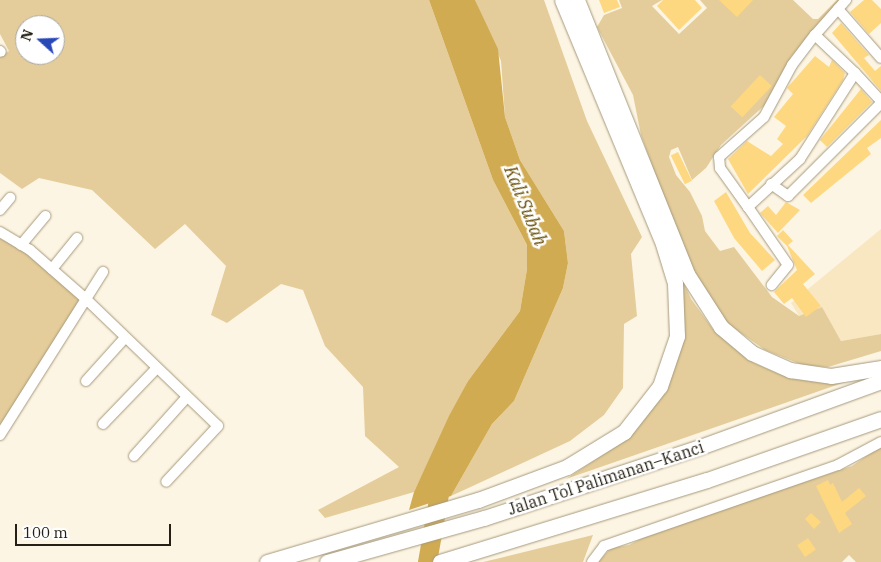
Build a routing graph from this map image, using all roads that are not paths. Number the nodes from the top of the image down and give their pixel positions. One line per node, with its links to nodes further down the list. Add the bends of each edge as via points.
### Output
1 (562, 0): 33 (highway, via 669,260 678,304 677,336 660,386 624,432 567,467 478,500)
2 (577, 0): 22 (highway, via 687,274 720,327 752,353 790,370 831,376)
3 (846, 0): 4 (street)
4 (838, 9): 5 (street); 6 (street)
5 (815, 35): 7 (street); 11 (street, via 788,72 764,118 719,157 720,168)
6 (881, 58)
7 (855, 73): 8 (street); 9 (street, via 813,142)
8 (881, 102): 9 (street, via 788,196)
9 (771, 184): 11 (street)
10 (10, 198): 12 (street)
11 (748, 207): 19 (street, via 788,265)
12 (0, 210)
13 (45, 216): 16 (street)
14 (0, 232): 16 (street)
15 (77, 238): 17 (street)
16 (22, 245): 17 (street)
17 (52, 269): 20 (street)
18 (103, 272): 20 (street)
19 (772, 285)
20 (86, 299): 21 (street); 29 (street)
21 (124, 339): 23 (street); 24 (street)
22 (881, 368)
23 (156, 369): 26 (street); 28 (street)
24 (86, 382)
25 (881, 382): 34 (highway, Jalan Tol Palimanan–Kanci, via 700,447 484,518)
26 (187, 397): 31 (street); 32 (street, via 218,426)
27 (881, 418): 35 (highway, Jalan Tol Palimanan–Kanci, via 707,480)
28 (103, 424)
29 (0, 435)
30 (881, 442): 36 (street, via 838,465 604,546)
31 (134, 456)
32 (166, 482)
33 (267, 562)
34 (328, 562)
35 (440, 562)
36 (592, 562)

